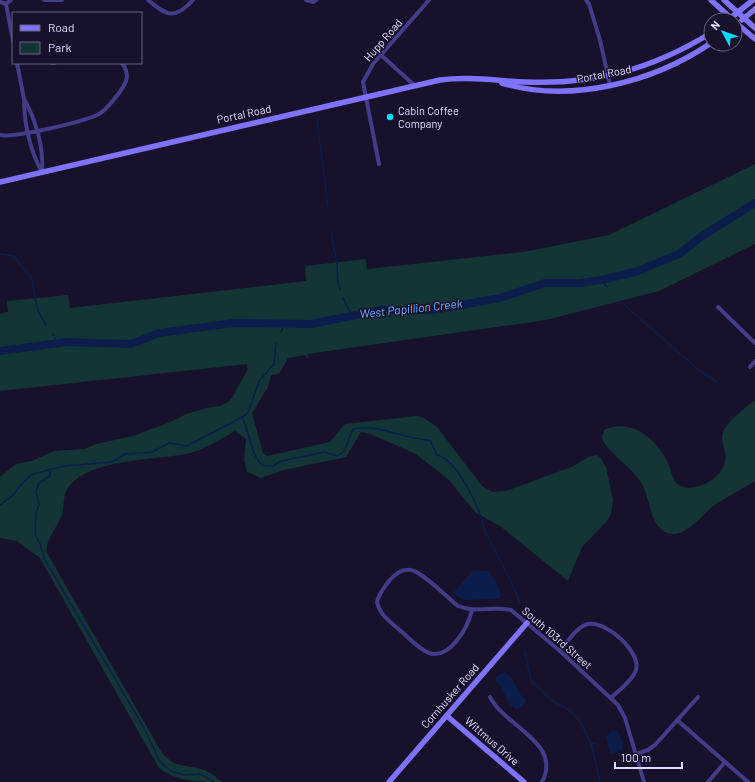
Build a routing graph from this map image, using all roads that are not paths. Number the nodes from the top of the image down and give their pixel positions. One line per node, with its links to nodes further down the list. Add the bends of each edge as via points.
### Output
1 (11, 0): 14 (street)
2 (44, 0): 3 (street)
3 (62, 0)
4 (148, 0): 5 (street, via 162,11 171,14 184,10)
5 (193, 0)
6 (306, 0): 7 (street)
7 (316, 0)
8 (429, 0): 25 (street, Hupp Road)
9 (586, 0): 28 (street, via 600,40)
10 (711, 0): 16 (main road)
11 (724, 0): 17 (main road)
12 (753, 0): 17 (main road)
13 (0, 2): 14 (street)
14 (6, 4): 21 (street)
15 (755, 10): 18 (main road)
16 (723, 12)
17 (737, 12)
18 (744, 18): 19 (main road)
19 (755, 28)
20 (743, 30): 23 (main road)
21 (12, 36)
22 (703, 37): 28 (main road, Portal Road, via 658,61)
23 (755, 39)
24 (703, 48): 31 (main road, Portal Road, via 662,68)
25 (381, 55): 30 (street); 32 (street, Hupp Road, via 366,74 363,82)
26 (17, 64): 33 (street)
27 (123, 64): 34 (street, via 127,78 124,86 101,113)
28 (608, 76): 29 (main road, Portal Road, via 556,82); 31 (street)
29 (494, 81): 30 (main road, Portal Road, via 455,78); 31 (main road, Portal Road, via 514,87 548,90)
30 (414, 85): 32 (main road, Portal Road)
31 (610, 85)
32 (365, 96): 37 (street, Hupp Road); 38 (main road, Portal Road)
33 (24, 98): 34 (street); 35 (street)
34 (36, 131): 35 (street); 38 (street, via 42,156)
35 (28, 132): 36 (street, via 10,136); 38 (street, via 35,161)
36 (0, 135)
37 (379, 164)
38 (42, 172): 39 (main road, Portal Road)
39 (0, 182)
40 (718, 307): 41 (street, via 723,315)
41 (755, 343)
42 (755, 361): 43 (street)
43 (750, 367)
44 (472, 610): 44 (street, South 103rd Street, via 458,606 418,573 405,570 396,574 380,592 377,602 384,616 423,650 435,654 447,650 463,632); 45 (street, South 103rd Street, via 511,610)
45 (527, 623): 46 (street, South 103rd Street); 50 (main road, Cornhusker Road)
46 (560, 651): 49 (street, South 103rd Street); 49 (street, via 578,630 591,623 600,624 618,638 635,655 637,662 634,675)
47 (490, 697): 56 (street, via 495,706 534,740 545,754 546,771)
48 (698, 697): 51 (street)
49 (611, 698): 52 (street, South 103rd Street, via 625,718)
50 (447, 716): 54 (main road, Cornhusker Road); 55 (main road, Wittmus Drive)
51 (678, 720): 52 (street, via 653,747); 53 (street)
52 (636, 754): 57 (street, South 103rd Street)
53 (725, 762): 58 (street); 59 (street)
54 (389, 782)
55 (524, 782)
56 (542, 782)
57 (644, 782)
58 (708, 782)
59 (748, 782)

